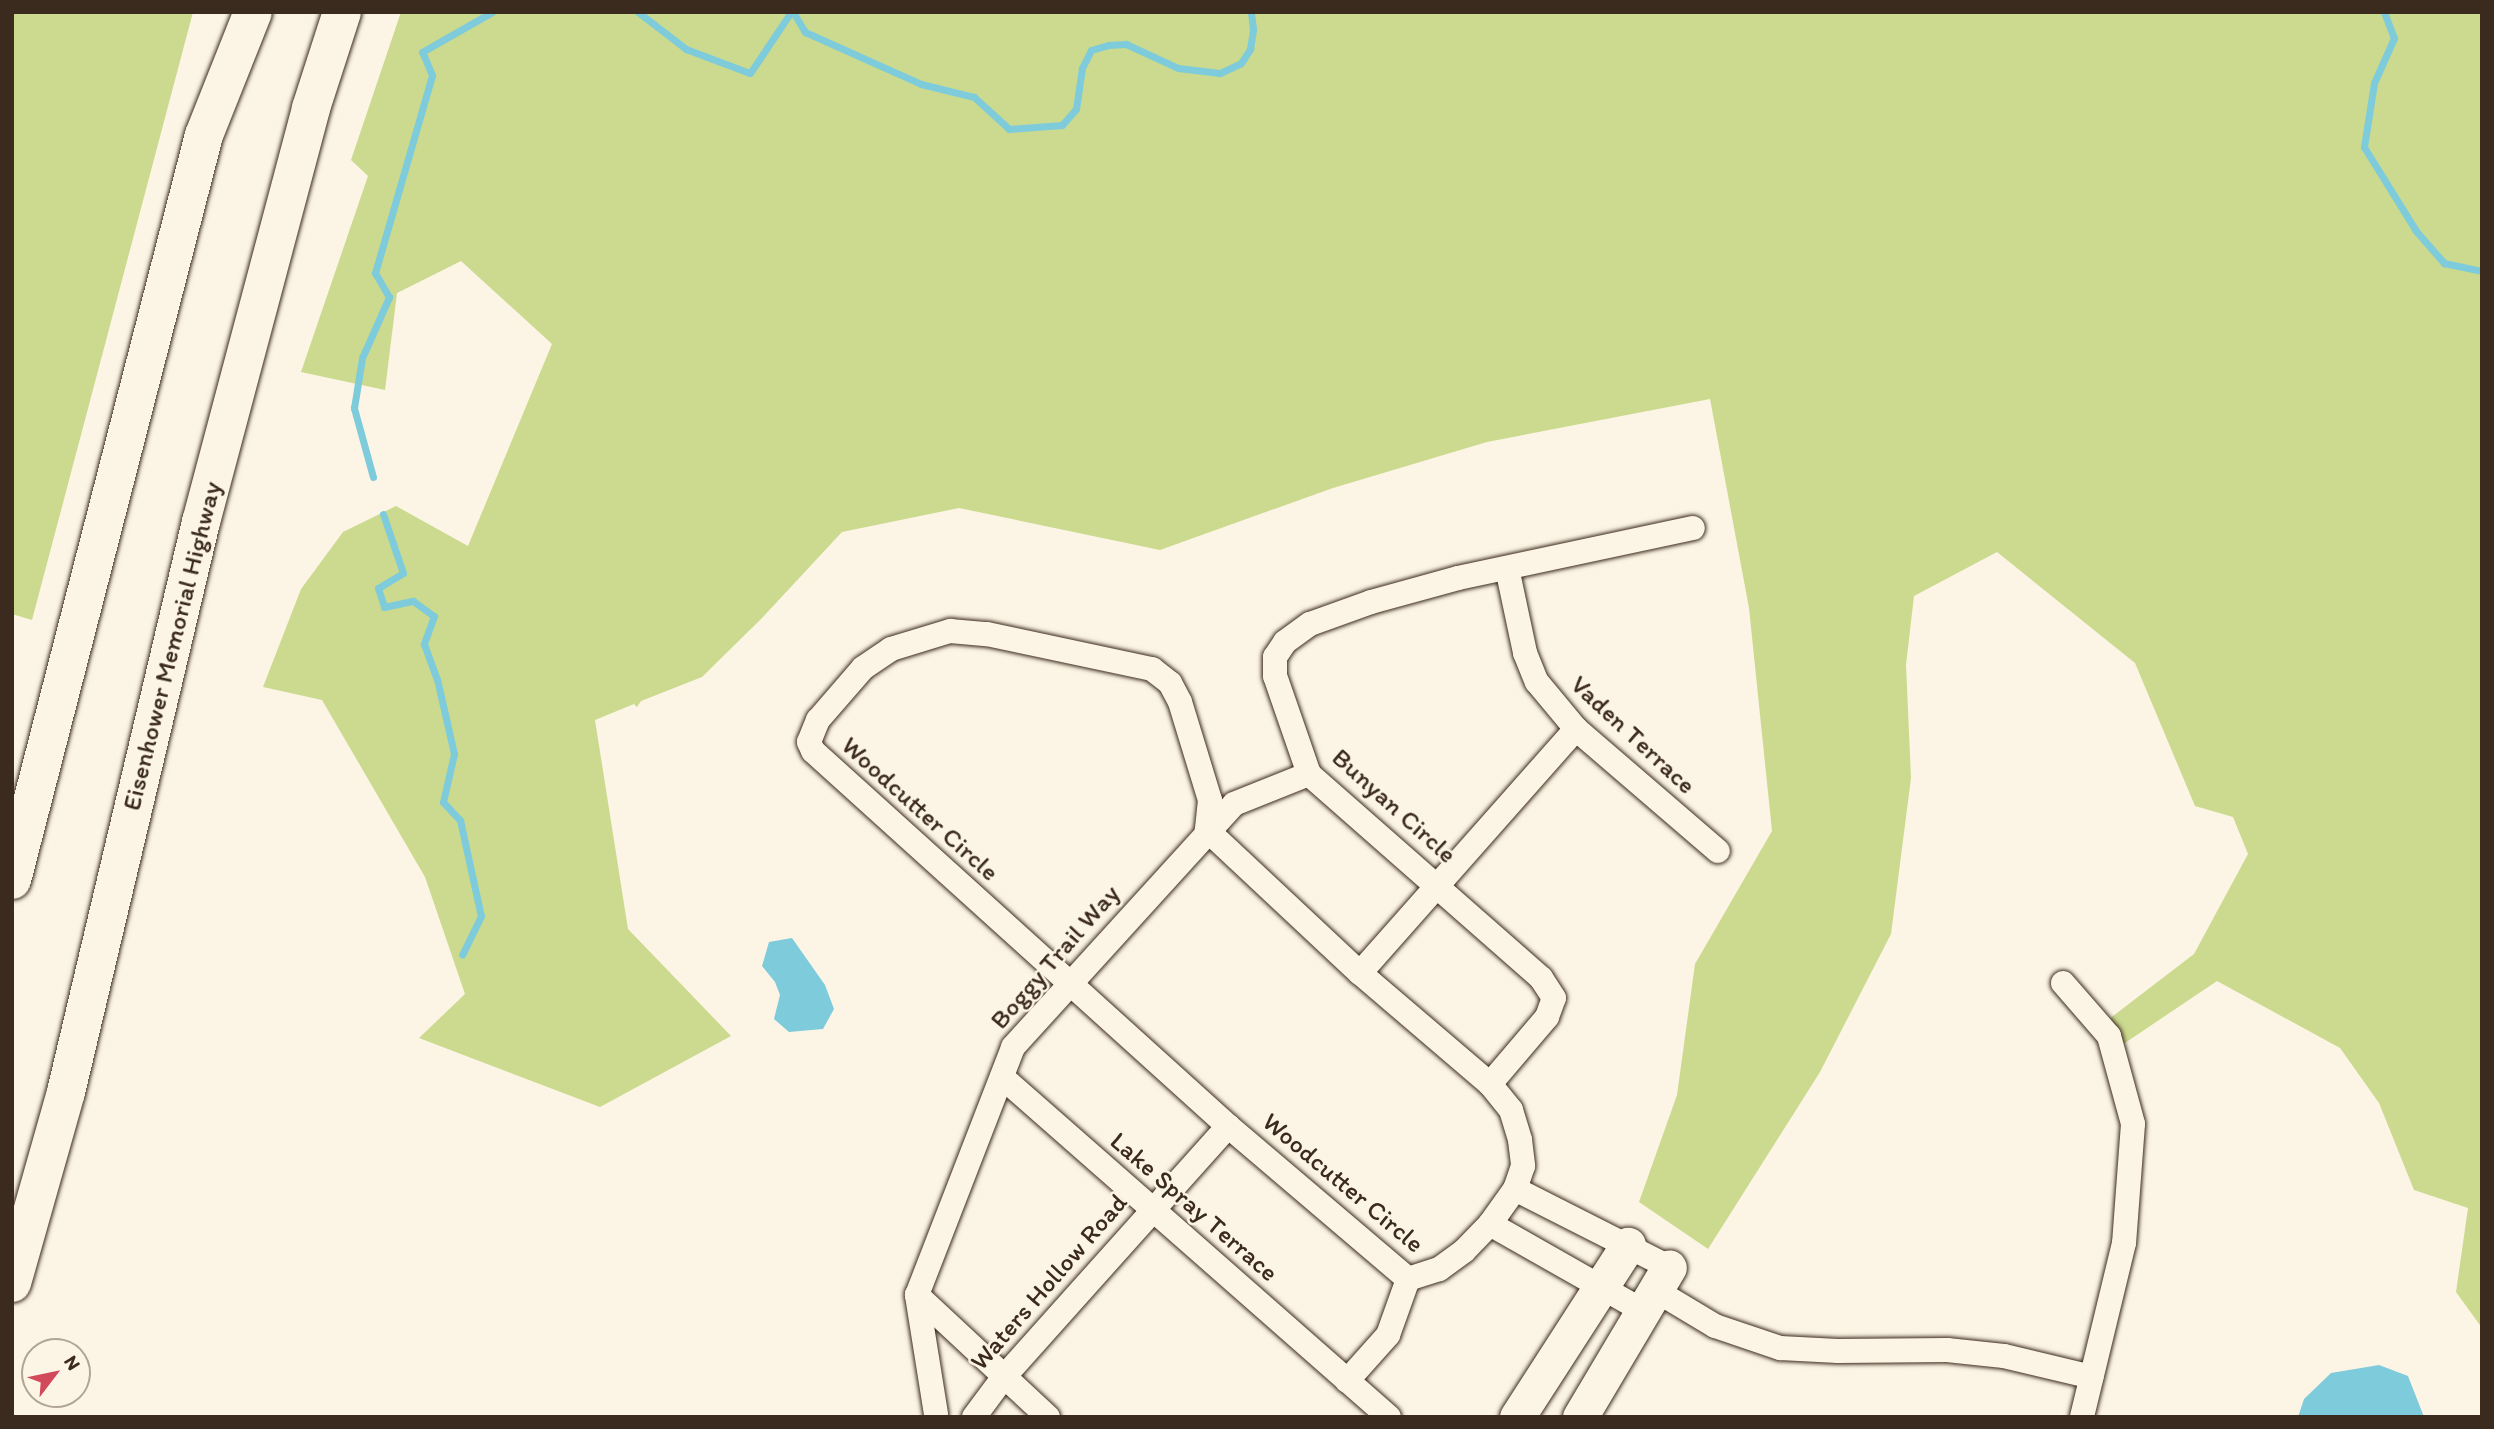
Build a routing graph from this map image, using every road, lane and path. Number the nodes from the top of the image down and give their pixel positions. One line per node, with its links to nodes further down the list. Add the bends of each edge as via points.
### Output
1 (253, 12): 9 (highway, via 204,135)
2 (342, 12): 22 (highway, Eisenhower Memorial Highway, via 311,108 201,522 66,1092)
3 (1693, 528): 4 (street, Bunyan Circle)
4 (1507, 568): 5 (street, Vaden Terrace, via 1525,653 1537,682); 6 (street, Bunyan Circle, via 1371,602 1310,624 1285,642 1275,657 1275,676)
5 (1576, 729): 8 (street, Vaden Terrace); 10 (street)
6 (1309, 774): 7 (street, Boggy Trail Way, via 1234,804); 10 (street, Bunyan Circle)
7 (1207, 831): 11 (street, Woodcutter Circle); 13 (street, Boggy Trail Way); 13 (street, Woodcutter Circle, via 1210,800 1180,702 1170,683 1152,669 987,634 950,631 891,649 863,668 818,720 809,742 813,751)
8 (1718, 851)
9 (12, 880)
10 (1438, 886): 11 (street); 15 (street, Bunyan Circle, via 1541,978 1554,998 1547,1017)
11 (1360, 973): 15 (street, Woodcutter Circle)
12 (2063, 983): 27 (street, via 2109,1036 2133,1125 2124,1243)
13 (1069, 984): 14 (street, Boggy Trail Way, via 1013,1047); 16 (street, Woodcutter Circle)
14 (1002, 1077): 18 (street, Lake Spray Terrace); 25 (street, Boggy Trail Way)
15 (1490, 1084): 17 (street, Woodcutter Circle, via 1511,1110 1520,1140 1522,1166)
16 (1228, 1126): 18 (street, Waters Hollow Road); 21 (street, Woodcutter Circle)
17 (1515, 1189): 19 (street, Woodcutter Circle); 20 (street)
18 (1152, 1209): 26 (street, Waters Hollow Road); 28 (street, Lake Spray Terrace)
19 (1490, 1224): 21 (street, Woodcutter Circle, via 1438,1269); 23 (street)
20 (1628, 1245): 23 (street); 24 (street)
21 (1408, 1279): 28 (street, via 1388,1335)
22 (12, 1283)
23 (1603, 1286): 24 (street); 33 (street)
24 (1656, 1290): 27 (street, via 1715,1326 1780,1349 1947,1350 2004,1356); 34 (street)
25 (917, 1295): 26 (street); 29 (street)
26 (1003, 1377): 30 (street, Waters Hollow Road); 31 (street)
27 (2092, 1377): 35 (street)
28 (1347, 1381): 32 (street, Lake Spray Terrace)
29 (936, 1414)
30 (974, 1417)
31 (1048, 1417)
32 (1390, 1417)
33 (1517, 1417)
34 (1580, 1417)
35 (2082, 1417)

